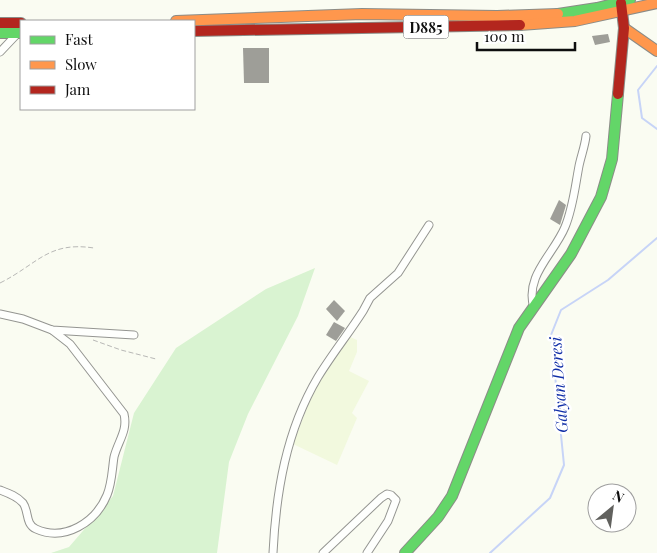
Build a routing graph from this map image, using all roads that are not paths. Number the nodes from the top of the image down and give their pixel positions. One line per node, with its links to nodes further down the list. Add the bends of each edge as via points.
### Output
1 (657, 3): 2 (main road, D885)
2 (624, 5): 3 (main road, D885, via 498,17 362,14); 5 (main road); 7 (main road, D885, via 575,21 518,25)
3 (195, 20)
4 (0, 24): 6 (main road)
5 (624, 28): 9 (main road); 13 (main road, via 612,160 602,197 572,254)
6 (20, 30): 8 (main road); 10 (street)
7 (195, 30)
8 (0, 34)
9 (656, 50)
10 (0, 52)
11 (586, 136): 13 (street, via 570,213 559,241 544,260 531,292)
12 (429, 225): 18 (street, via 398,273 366,302 305,401 287,453 274,510)
13 (534, 308): 21 (main road, via 519,328 452,496 438,517)
14 (0, 314): 15 (street)
15 (52, 330): 16 (street); 17 (street, via 70,344 124,414 126,423 114,457 108,493 87,522 71,531 53,532 35,529 28,522 19,499)
16 (134, 334)
17 (0, 490)
18 (273, 553)
19 (323, 553): 20 (street, via 381,498 391,495 396,500 390,516)
20 (367, 553)
21 (405, 553)

